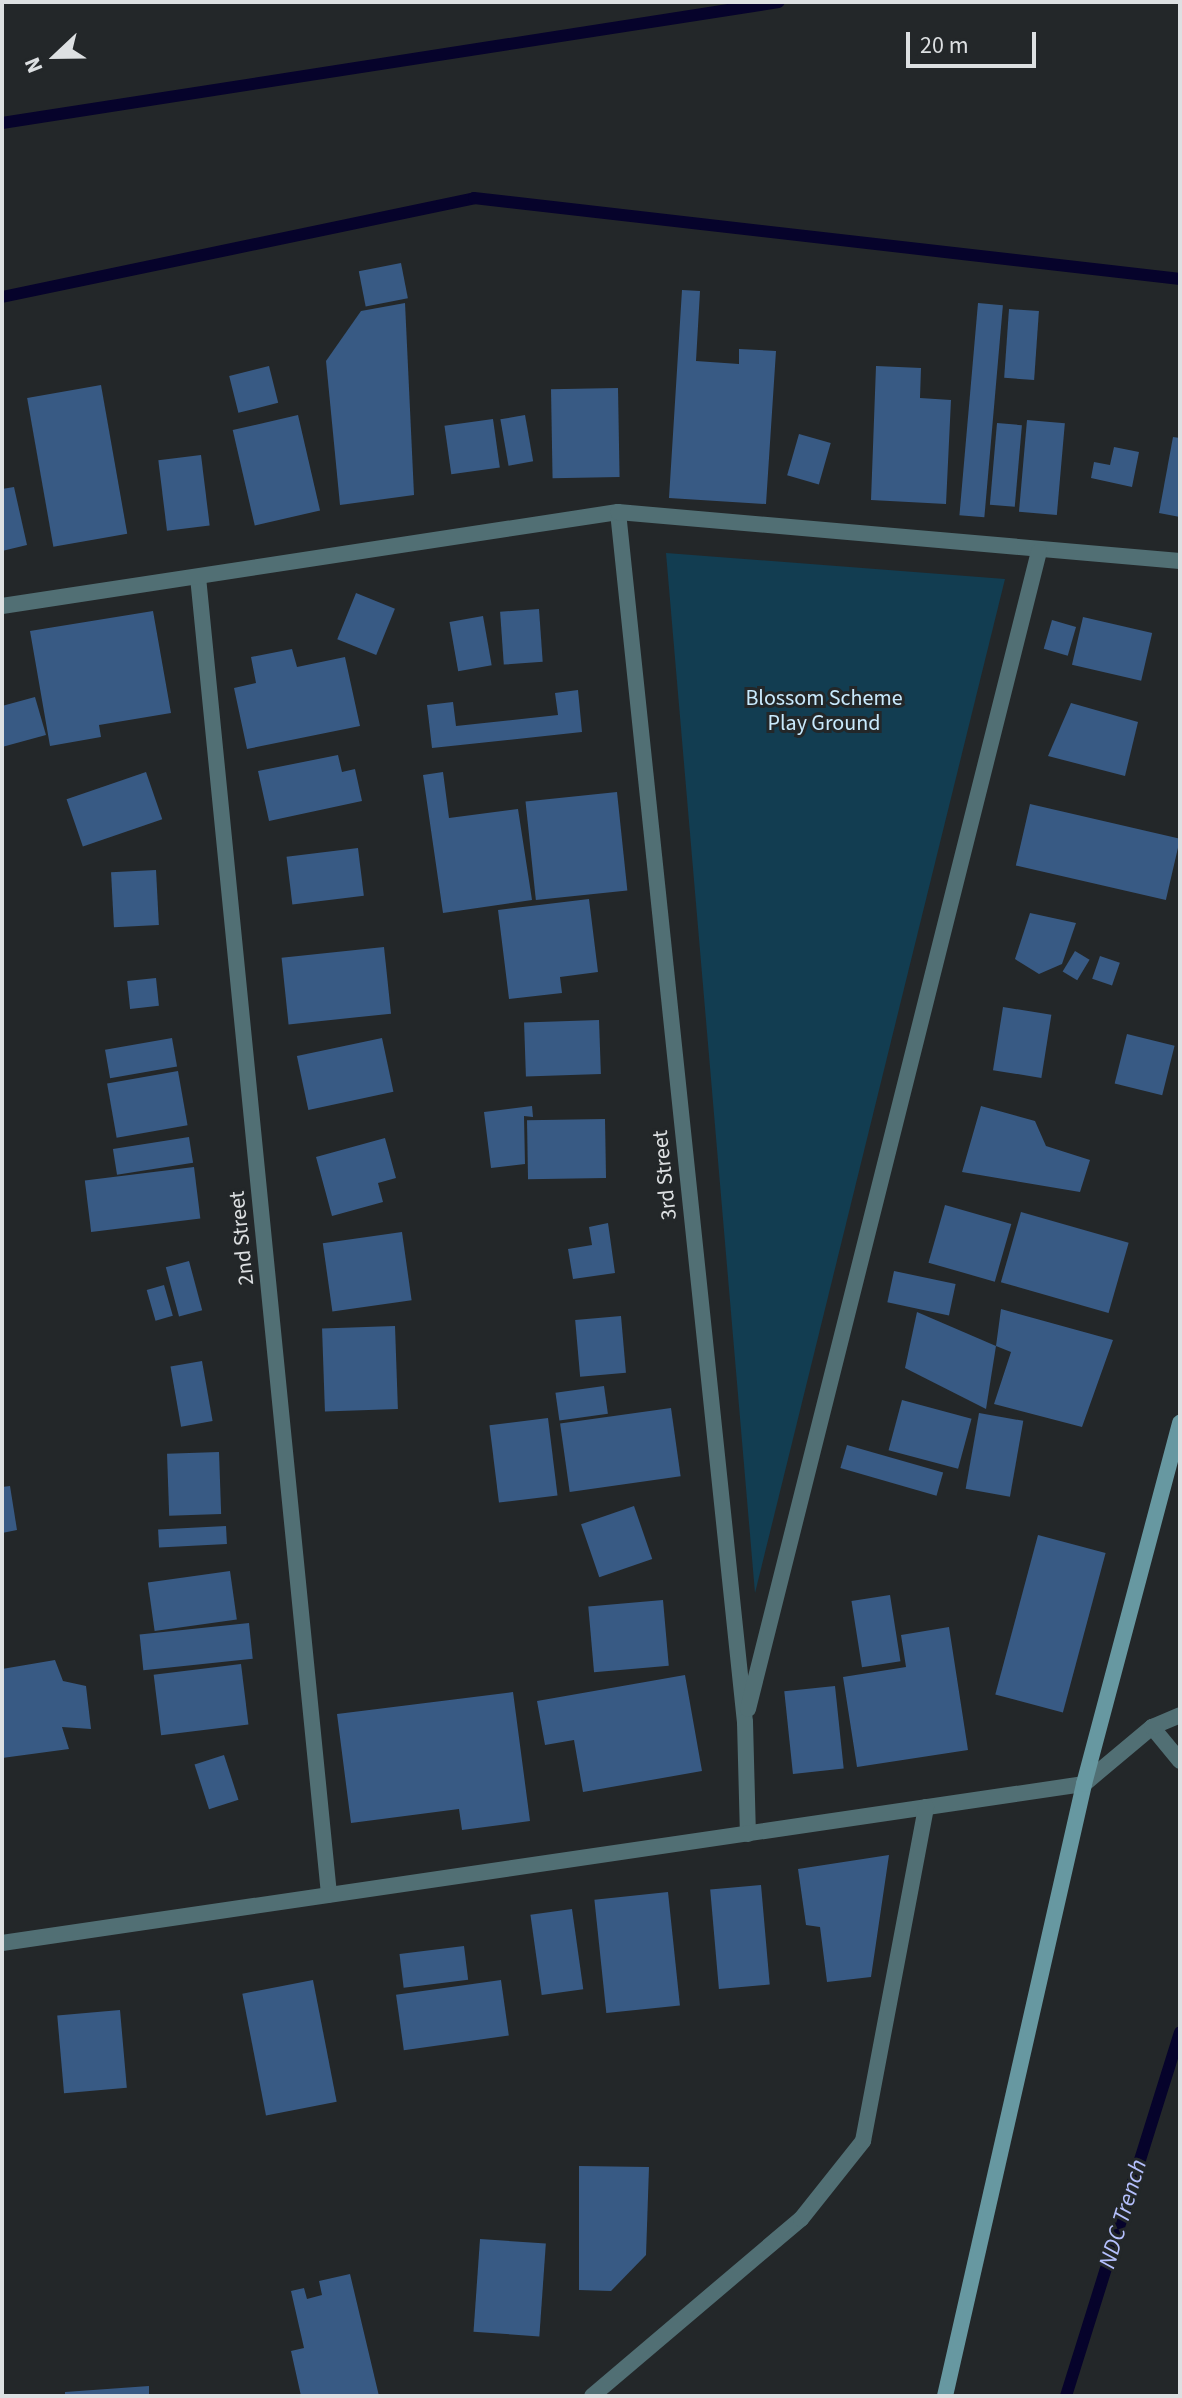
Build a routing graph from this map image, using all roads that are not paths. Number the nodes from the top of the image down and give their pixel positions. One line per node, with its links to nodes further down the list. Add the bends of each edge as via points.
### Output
1 (618, 512): 2 (street); 4 (street); 8 (street, 3rd Street)
2 (1039, 551): 3 (street); 8 (street)
3 (1180, 561)
4 (198, 577): 5 (street); 14 (street, 2nd Street)
5 (2, 606)
6 (1180, 1423): 11 (main road)
7 (1180, 1715): 9 (street)
8 (745, 1722): 13 (street, 3rd Street)
9 (1152, 1727): 10 (street); 11 (street)
10 (1180, 1761)
11 (1084, 1784): 12 (street); 17 (main road)
12 (926, 1807): 13 (street); 16 (street, via 863,2141 801,2219)
13 (748, 1834): 14 (street)
14 (329, 1895): 15 (street)
15 (2, 1943)
16 (592, 2396)
17 (945, 2396)

